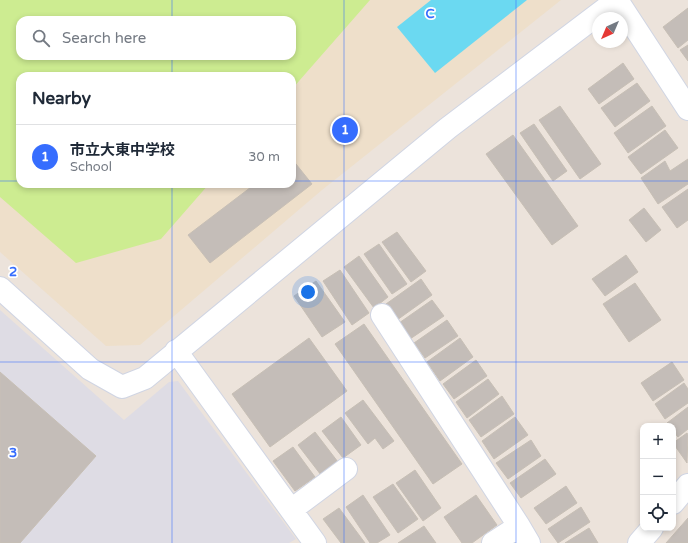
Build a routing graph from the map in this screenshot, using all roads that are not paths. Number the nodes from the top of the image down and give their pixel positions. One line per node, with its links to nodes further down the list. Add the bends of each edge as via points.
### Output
1 (617, 0): 2 (street); 5 (street, via 448,128)
2 (688, 108)
3 (0, 288): 5 (street, via 90,369 122,388 145,378)
4 (382, 315): 11 (street)
5 (176, 351): 9 (street)
6 (346, 469): 9 (street)
7 (688, 485): 8 (street)
8 (676, 499)
9 (291, 510): 12 (street)
10 (649, 531): 14 (street)
11 (524, 535): 13 (street)
12 (315, 543)
13 (493, 543)
14 (639, 543)

